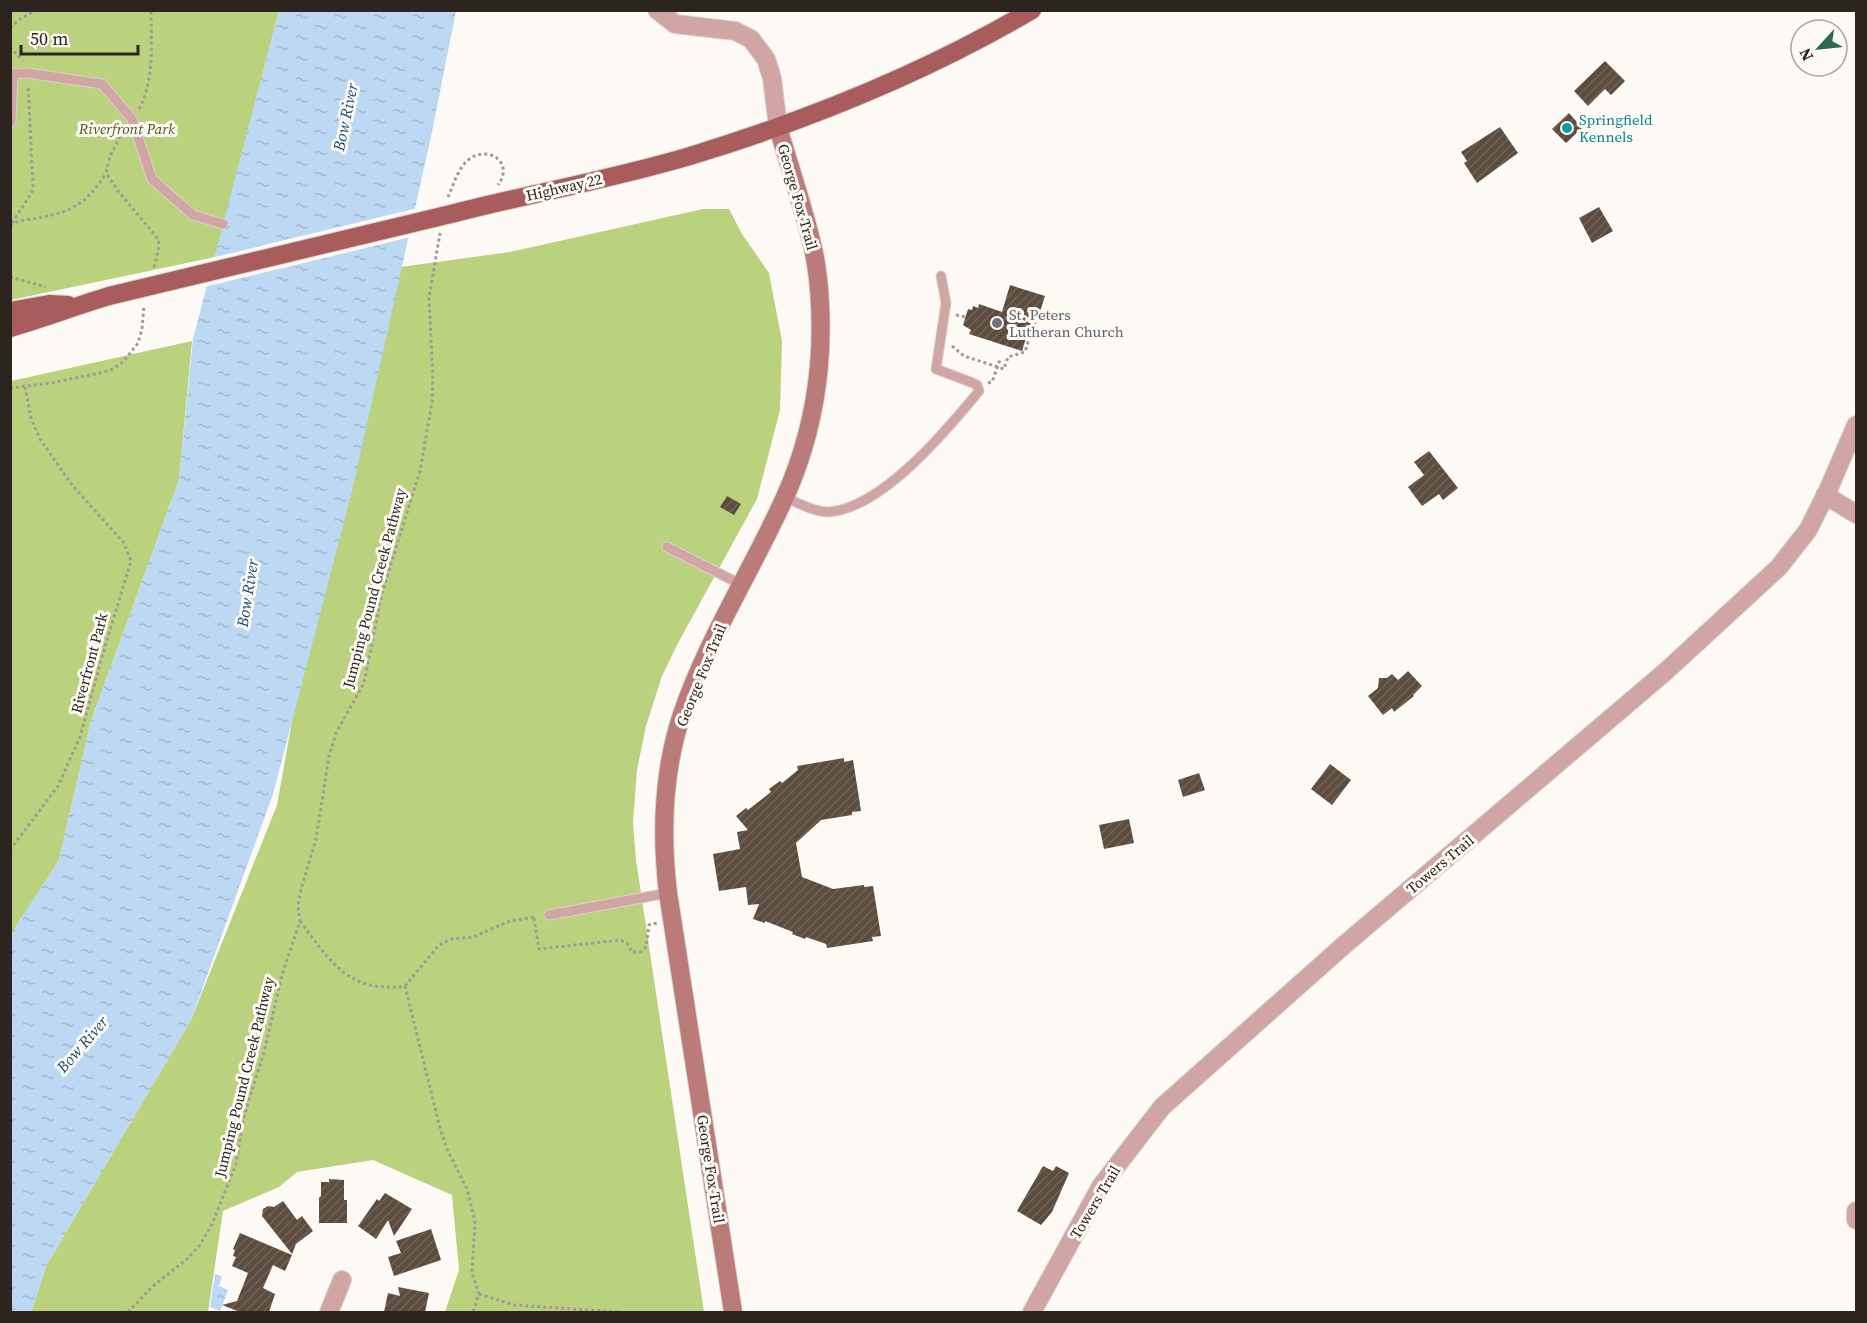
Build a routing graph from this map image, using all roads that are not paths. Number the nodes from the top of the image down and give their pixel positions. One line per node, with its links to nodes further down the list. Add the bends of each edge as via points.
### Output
1 (657, 10): 5 (street, via 675,24 735,31 751,39 766,59 772,78)
2 (1032, 10): 5 (main road, Highway 22, via 998,31 885,85)
3 (12, 74): 4 (lane); 6 (lane, via 102,84 132,119 152,179 193,215)
4 (11, 122)
5 (778, 127): 8 (main road, Highway 22, bridge, via 688,156); 13 (street, George Fox Trail, via 814,254 820,310 819,365 810,424)
6 (223, 224)
7 (941, 276): 13 (lane, via 946,303 936,369 977,386 979,391 902,474 879,491 848,507 827,512)
8 (75, 305): 9 (main road, Highway 22, via 49,304); 10 (main road, Highway 22)
9 (10, 311)
10 (10, 328)
11 (1857, 425): 12 (street, Towers Trail)
12 (1825, 495): 14 (street); 24 (street, Towers Trail, via 1808,530 1779,567 1665,672 1343,946 1162,1107 1101,1186)
13 (785, 497): 16 (street, George Fox Trail)
14 (1857, 514)
15 (667, 547): 16 (lane)
16 (740, 584): 17 (street, George Fox Trail, via 682,715 669,767 664,824)
17 (668, 893): 18 (lane); 23 (street, George Fox Trail)
18 (549, 915)
19 (1857, 1212): 20 (street)
20 (1857, 1220)
21 (342, 1280): 22 (street)
22 (329, 1312)
23 (733, 1312)
24 (1032, 1312)

